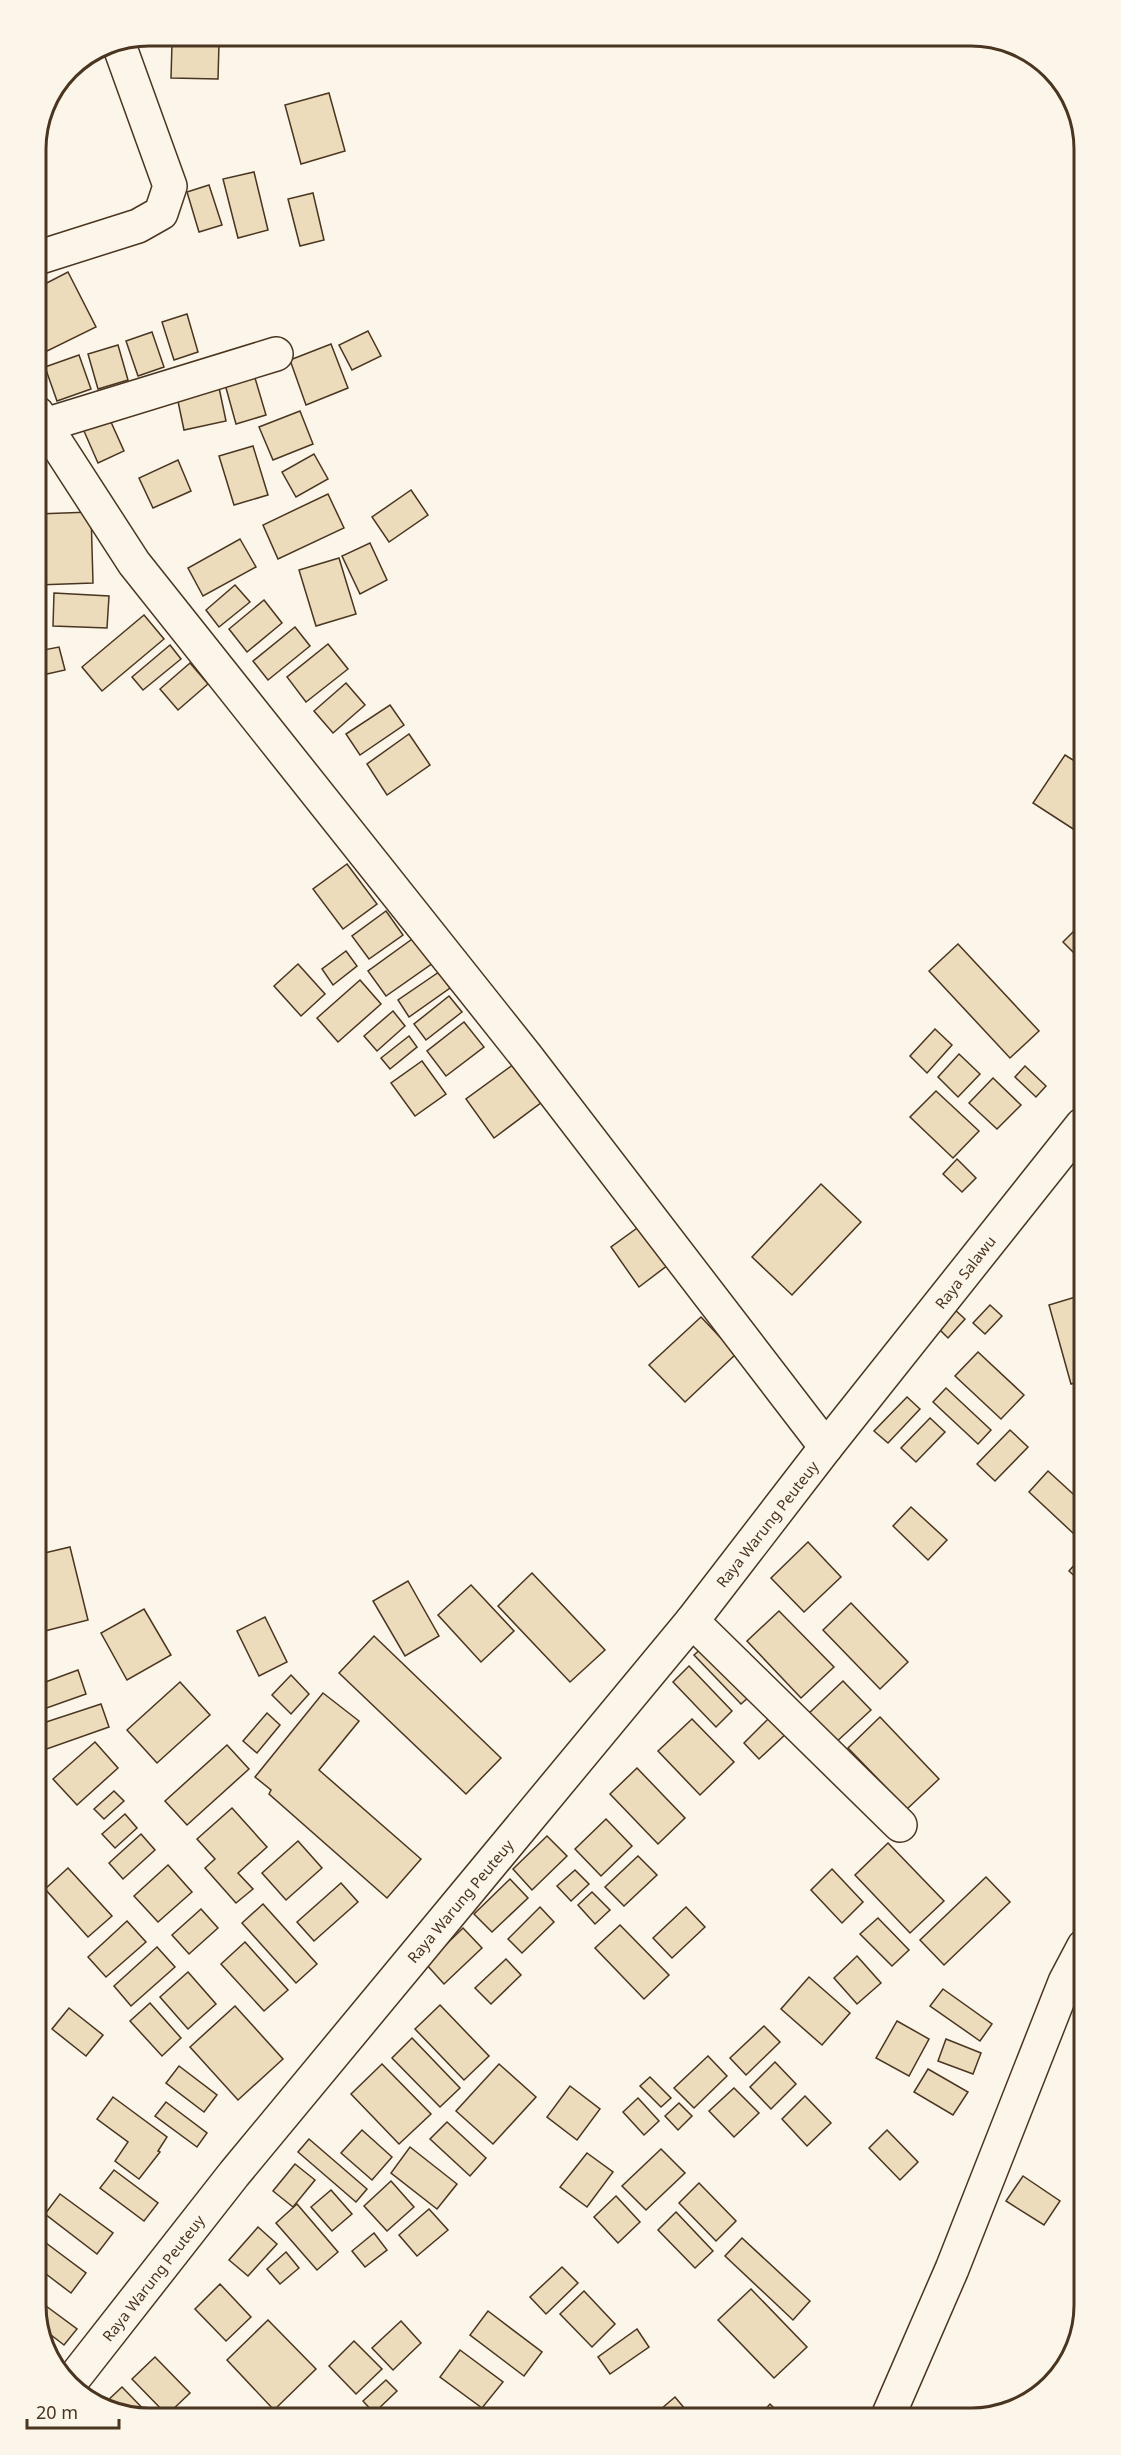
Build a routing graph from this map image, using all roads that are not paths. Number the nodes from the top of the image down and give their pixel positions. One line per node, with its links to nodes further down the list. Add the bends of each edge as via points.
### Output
1 (121, 50): 2 (street, via 170,186 161,213 138,226)
2 (47, 255)
3 (276, 354): 4 (street)
4 (47, 417)
5 (47, 428): 8 (street, via 134,563 526,1056)
6 (1074, 1135): 7 (street, Raya Salawu)
7 (848, 1419): 8 (street, Raya Warung Peuteuy)
8 (826, 1447): 9 (street, Raya Warung Peuteuy)
9 (692, 1621): 10 (street); 12 (street, Raya Warung Peuteuy, via 234,2174)
10 (900, 1825)
11 (1074, 1965): 13 (street)
12 (75, 2376)
13 (892, 2408)

